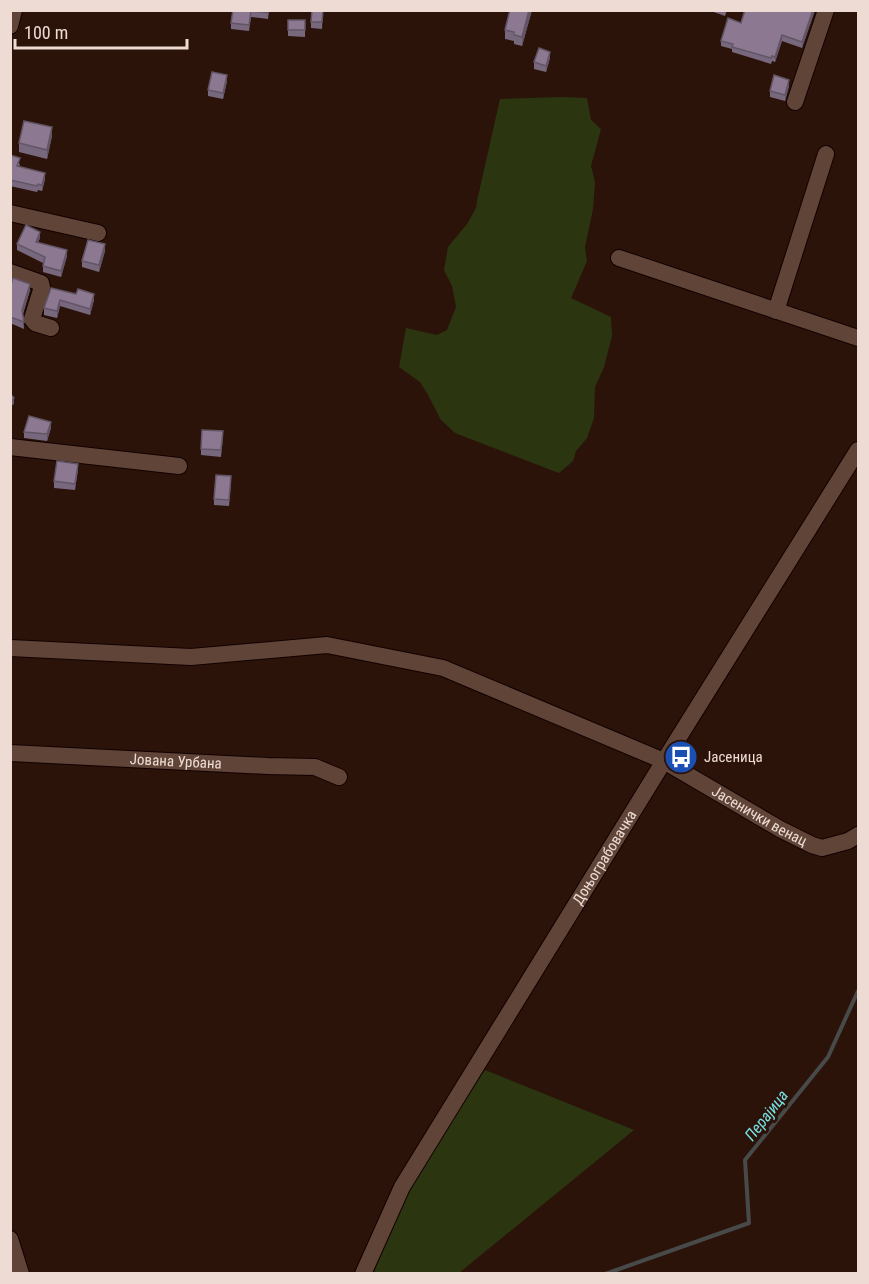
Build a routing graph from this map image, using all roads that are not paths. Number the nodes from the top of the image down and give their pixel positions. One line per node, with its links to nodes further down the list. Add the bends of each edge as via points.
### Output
1 (14, 10): 3 (street)
2 (826, 10): 4 (street)
3 (10, 26)
4 (795, 102)
5 (826, 154): 10 (street)
6 (12, 216): 7 (street)
7 (98, 233)
8 (619, 258): 10 (street)
9 (10, 272): 11 (street, via 41,283 32,319)
10 (776, 310): 12 (street)
11 (51, 328)
12 (858, 338)
13 (10, 447): 15 (street)
14 (858, 450): 18 (street, Доњограбовачка)
15 (179, 466)
16 (10, 648): 18 (street, Јасенички венац, via 191,657 327,645 442,668)
17 (10, 753): 19 (street, Јована Урбана, via 315,767)
18 (664, 761): 20 (street, Јасенички венац, via 812,845 822,848); 23 (street, Доњограбовачка, via 402,1186)
19 (339, 777)
20 (858, 835)
21 (10, 1239): 22 (street)
22 (21, 1274)
23 (363, 1274)

